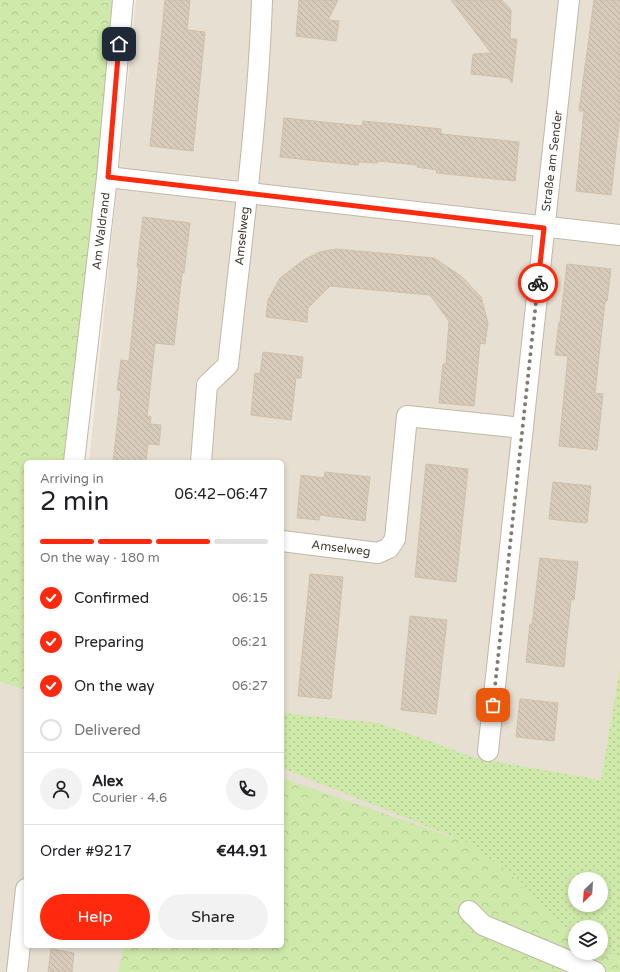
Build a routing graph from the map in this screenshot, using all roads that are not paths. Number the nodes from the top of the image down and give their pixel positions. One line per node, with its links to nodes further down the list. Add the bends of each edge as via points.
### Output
1 (123, 0): 4 (street, Am Waldrand)
2 (262, 0): 5 (street, Amselweg)
3 (569, 0): 6 (street, Straße am Sender)
4 (108, 177): 5 (street); 9 (street, Am Waldrand)
5 (247, 193): 6 (street); 10 (street, Amselweg, via 228,365 207,385)
6 (544, 228): 7 (street); 8 (street, Straße am Sender)
7 (620, 236)
8 (523, 428): 11 (street, Amselweg, via 407,416 395,539 389,548 378,553); 12 (street, Straße am Sender)
9 (74, 460)
10 (201, 460)
11 (284, 541)
12 (488, 751)
13 (24, 910): 15 (street)
14 (469, 911): 16 (street, via 483,925)
15 (18, 972)
16 (595, 972)

